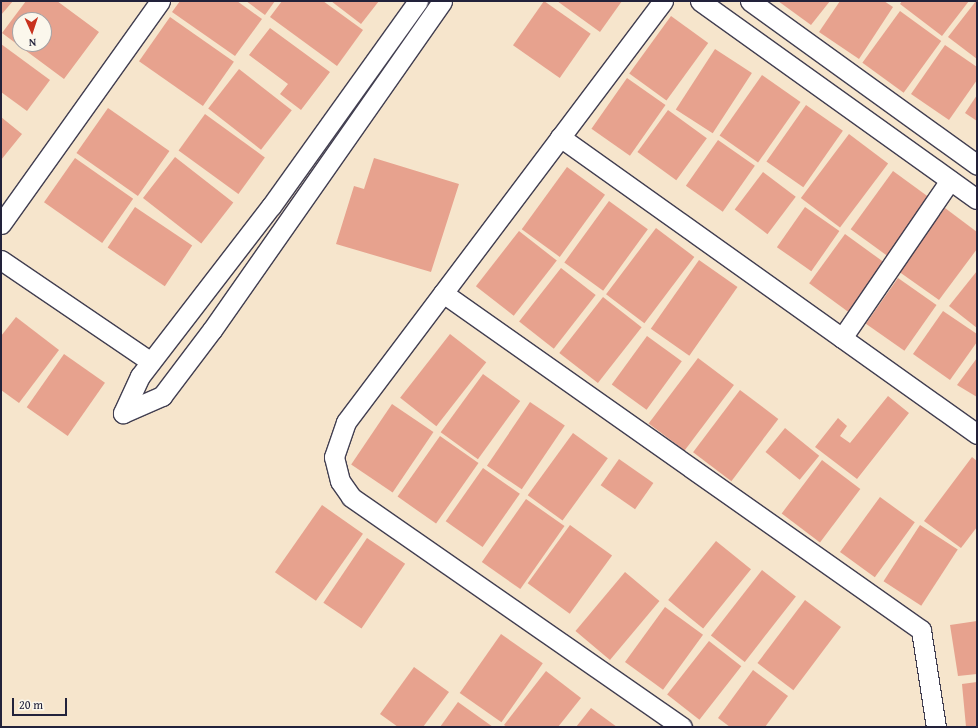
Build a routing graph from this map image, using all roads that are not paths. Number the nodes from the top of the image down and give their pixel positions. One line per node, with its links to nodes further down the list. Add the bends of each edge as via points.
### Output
1 (160, 1): 11 (street)
2 (418, 1): 15 (street, via 271,206)
3 (442, 1): 15 (street, via 212,330 162,396 123,413 140,376)
4 (663, 1): 7 (street)
5 (700, 1): 9 (street)
6 (750, 1): 8 (street)
7 (560, 137): 13 (street); 14 (street)
8 (977, 165)
9 (950, 180): 10 (street); 14 (street)
10 (977, 199)
11 (1, 224)
12 (1, 260): 15 (street)
13 (443, 293): 17 (street, via 346,422 334,457 340,481 351,497); 18 (street, via 921,630)
14 (842, 338): 16 (street)
15 (151, 362)
16 (977, 434)
17 (682, 727)
18 (936, 727)

